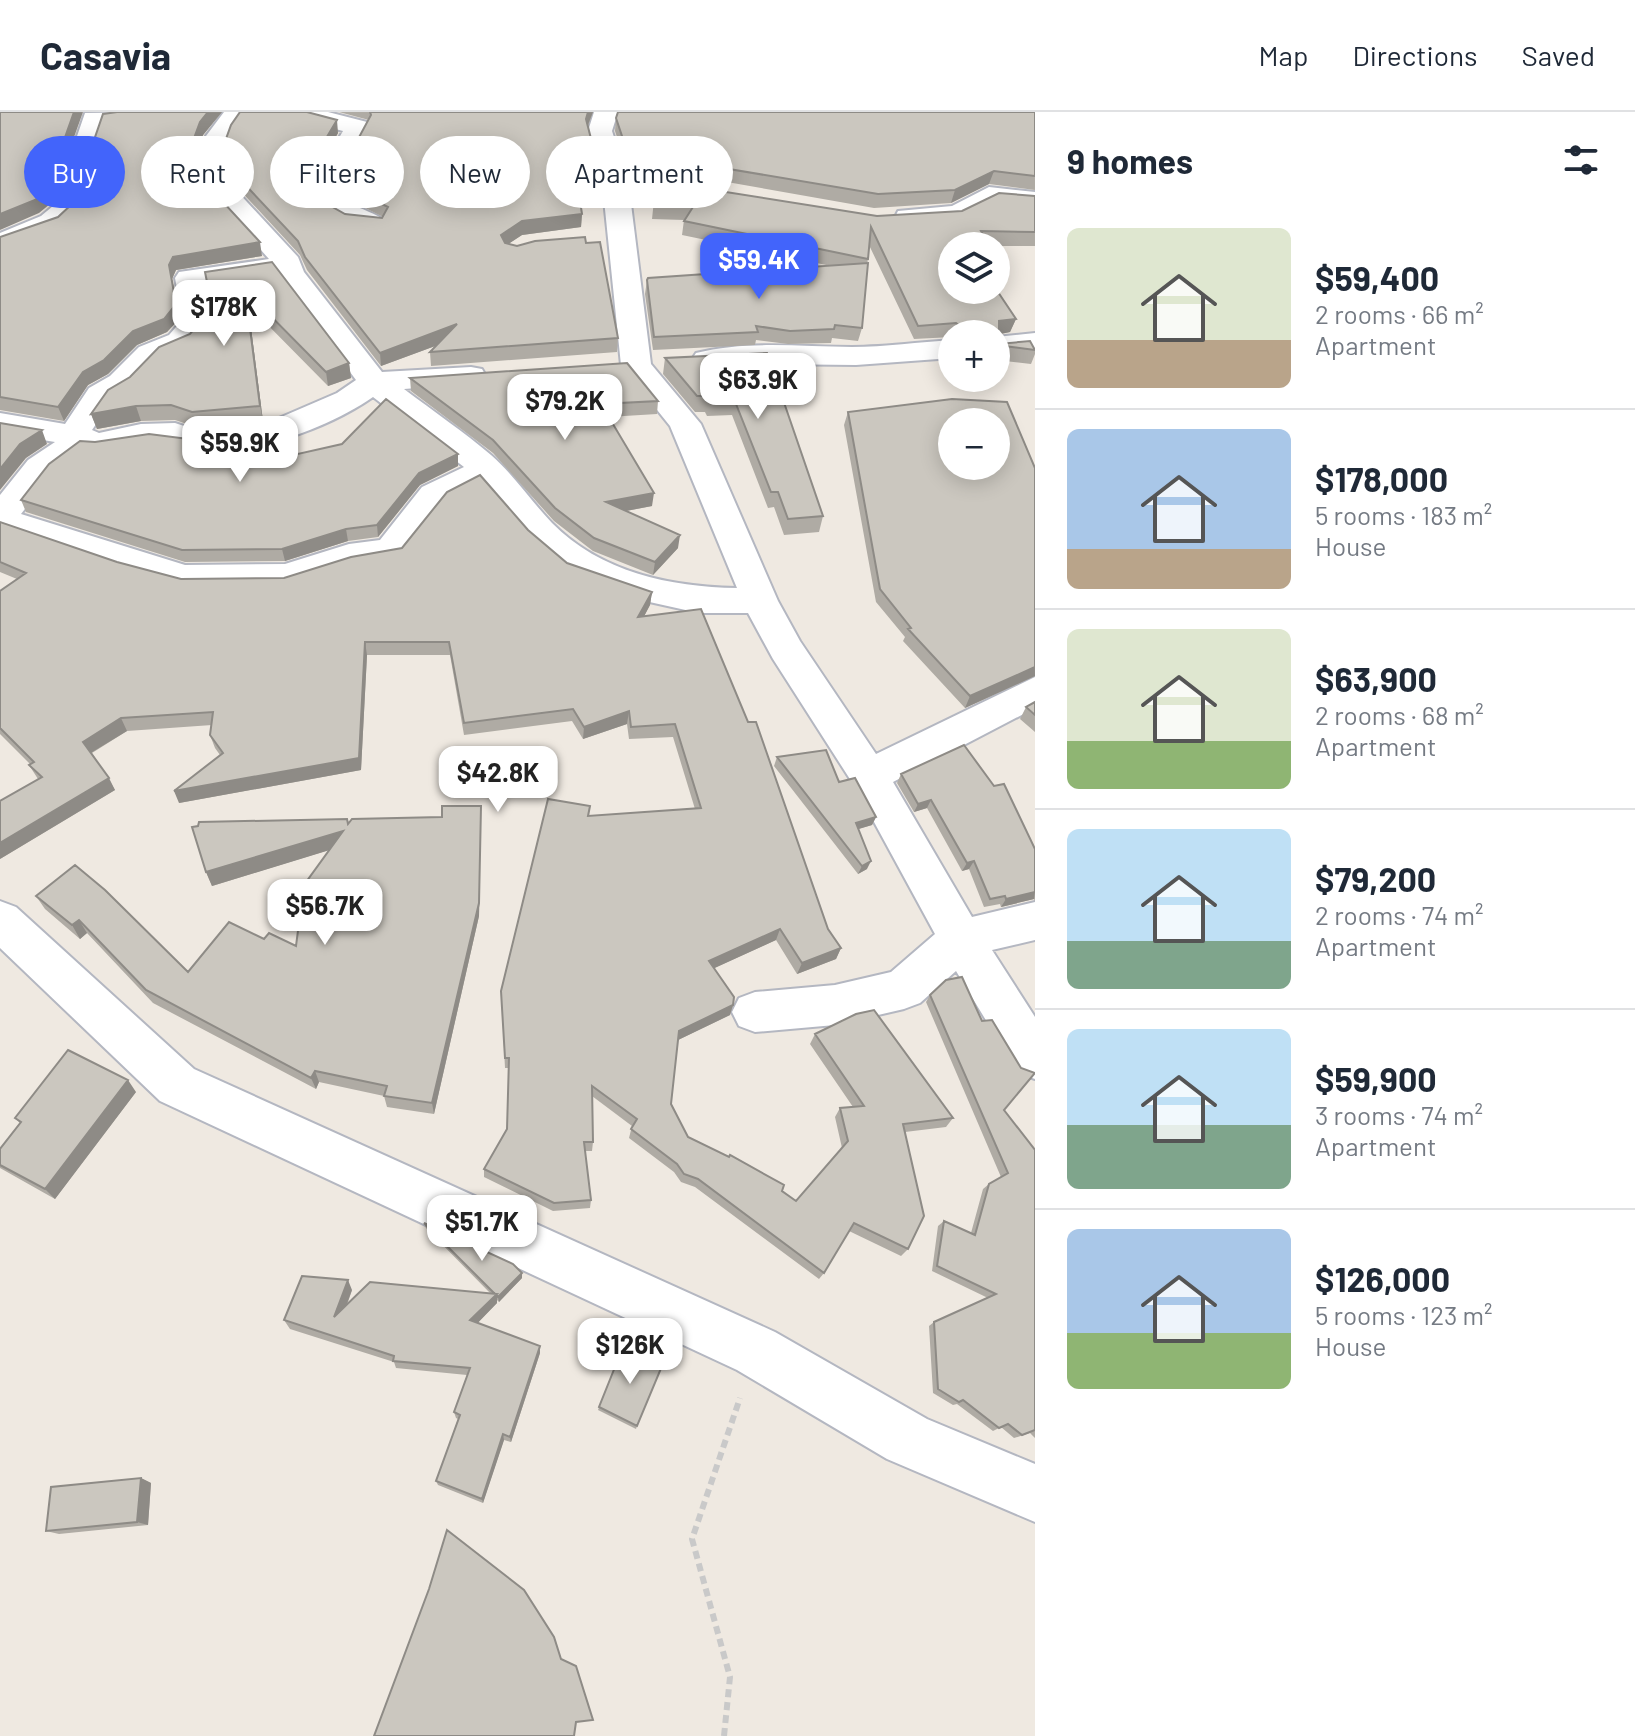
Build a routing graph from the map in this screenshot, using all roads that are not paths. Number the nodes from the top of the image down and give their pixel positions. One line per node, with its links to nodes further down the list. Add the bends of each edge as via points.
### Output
1 (159, 112): 5 (street)
2 (237, 112): 10 (street, via 219,136 208,164 224,193)
3 (298, 112): 8 (street, via 358,127 327,182 330,204)
4 (597, 114): 14 (street, via 600,131 630,180 610,238)
5 (86, 115): 9 (street, via 65,209 51,222)
6 (1035, 200): 7 (street, via 989,195 958,214)
7 (888, 218)
8 (373, 223)
9 (0, 243)
10 (288, 263): 16 (street, via 290,273); 18 (street, via 189,278 198,320 180,341 150,353 121,383 100,395)
11 (1035, 342): 12 (street)
12 (1010, 345)
13 (938, 350): 14 (street)
14 (646, 364): 21 (street, via 685,424)
15 (497, 374): 16 (street)
16 (374, 382): 18 (street, via 348,400 274,432 245,438 141,434 97,443); 19 (street)
17 (0, 423): 18 (street)
18 (73, 435): 20 (street, via 70,447 40,467)
19 (486, 469): 20 (street, via 434,495 391,550 349,556 286,576 185,577); 21 (street, via 542,533 580,565 645,589 699,600)
20 (0, 519)
21 (760, 601): 23 (street)
22 (1035, 691): 23 (street)
23 (869, 776): 26 (street)
24 (0, 920): 29 (street, via 177,1085 756,1351 907,1439)
25 (1035, 921): 26 (street)
26 (961, 939): 27 (street, via 904,989 835,1005); 28 (street)
27 (755, 1012)
28 (1035, 1058)
29 (1035, 1493)

